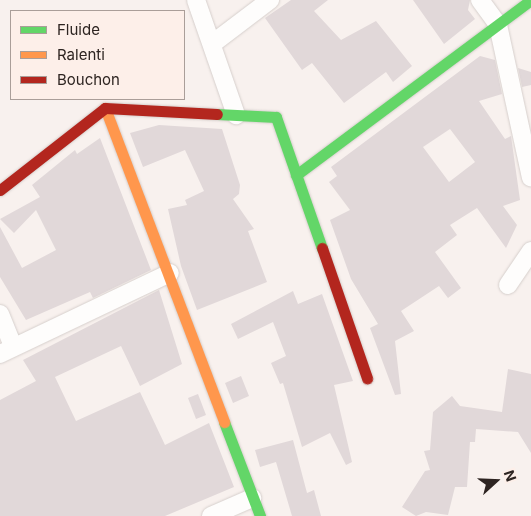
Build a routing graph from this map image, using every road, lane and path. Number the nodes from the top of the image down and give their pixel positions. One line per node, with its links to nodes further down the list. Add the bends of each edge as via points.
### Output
1 (196, 0): 6 (street)
2 (270, 0): 6 (street)
3 (480, 0): 5 (street)
4 (531, 0): 5 (street)
5 (498, 25): 9 (street); 10 (street)
6 (212, 44): 8 (street)
7 (105, 108): 8 (street); 11 (street); 13 (street)
8 (236, 115): 9 (street, via 276,117)
9 (296, 174): 17 (street)
10 (531, 177)
11 (0, 190)
12 (531, 251): 14 (street)
13 (170, 273): 16 (street); 18 (street)
14 (508, 285)
15 (0, 314): 16 (street)
16 (6, 350)
17 (366, 378)
18 (252, 498): 19 (street); 20 (street)
19 (211, 516)
20 (260, 516)

